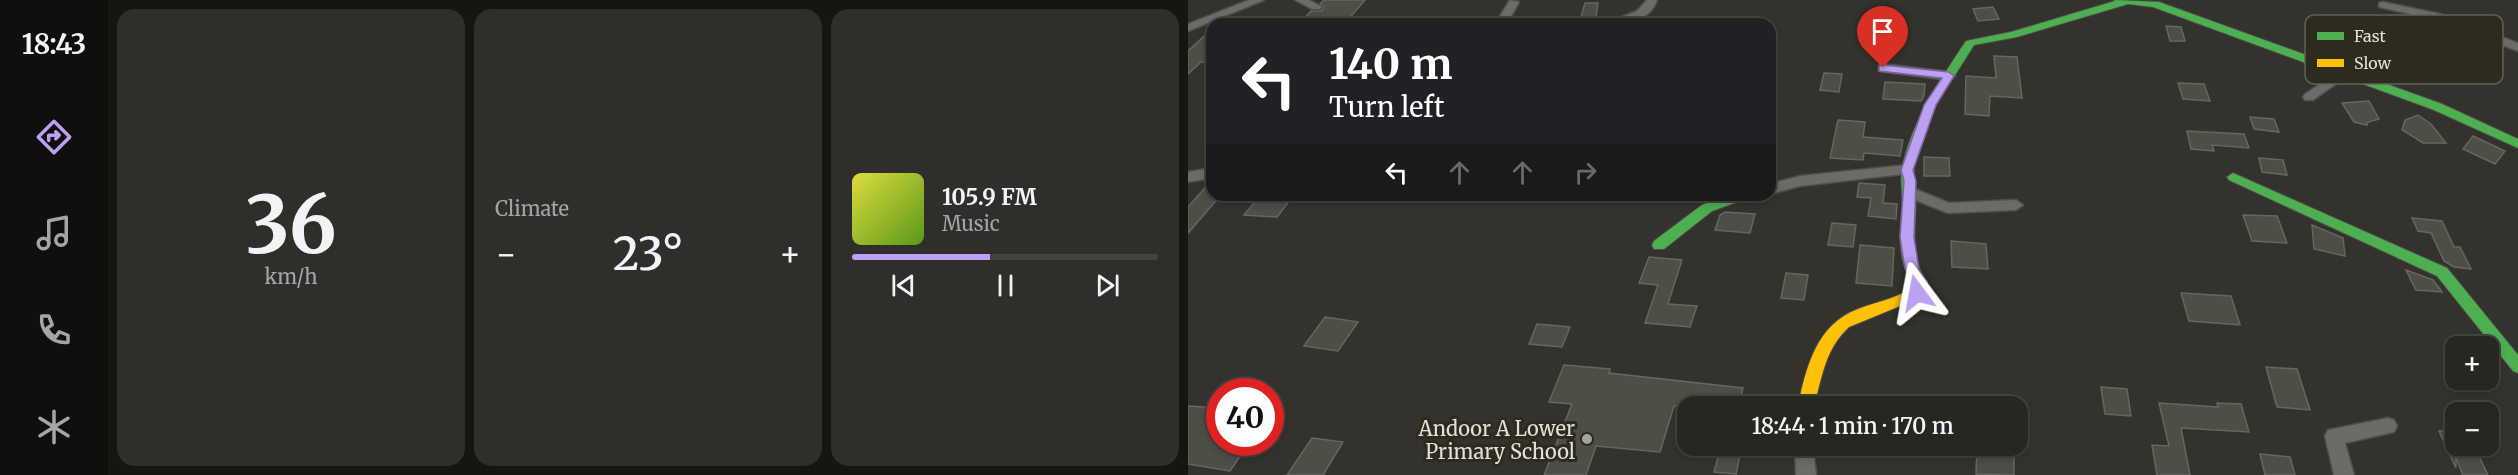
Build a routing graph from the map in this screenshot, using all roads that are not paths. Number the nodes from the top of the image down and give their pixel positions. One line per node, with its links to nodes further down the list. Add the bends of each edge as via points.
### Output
1 (1224, 0): 10 (street)
2 (1259, 0): 10 (street)
3 (1300, 0): 9 (street)
4 (1652, 0): 14 (street, via 1647,11)
5 (2121, 1): 7 (street); 21 (street, via 2013,35 1970,43)
6 (1514, 2): 13 (street)
7 (2155, 2): 19 (street)
8 (2383, 5): 11 (street)
9 (1316, 8)
10 (1234, 10): 12 (street)
11 (2431, 15)
12 (1214, 18)
13 (1505, 18)
14 (1627, 18)
15 (1206, 21): 16 (street)
16 (1188, 28)
17 (2503, 43): 18 (street)
18 (2518, 47)
19 (2305, 59)
20 (1883, 68): 21 (street)
21 (1949, 76): 26 (street, via 1930,105)
22 (2327, 84): 24 (street)
23 (2373, 84): 25 (street, via 2472,121)
24 (2309, 97)
25 (2518, 144)
26 (1907, 170): 30 (street, via 1800,181); 31 (street)
27 (1206, 174): 28 (street)
28 (1188, 177)
29 (2233, 177): 35 (street, via 2442,272)
30 (1776, 187)
31 (1910, 192): 33 (street, via 1948,208); 36 (street, via 1907,237 1912,269 1920,282 1917,293 1839,325 1825,340)
32 (1721, 201): 34 (street, via 1696,212)
33 (2016, 205)
34 (1659, 245)
35 (2518, 366)
36 (1809, 396)
37 (2388, 426): 40 (street, via 2334,436)
38 (1805, 456): 39 (street)
39 (1806, 475)
40 (2344, 475)

